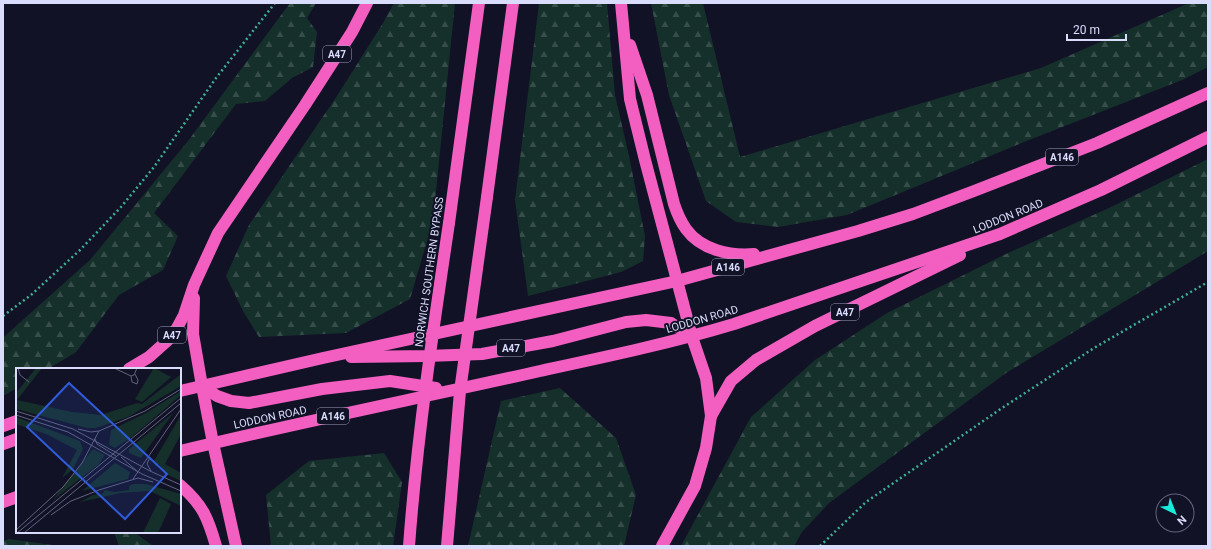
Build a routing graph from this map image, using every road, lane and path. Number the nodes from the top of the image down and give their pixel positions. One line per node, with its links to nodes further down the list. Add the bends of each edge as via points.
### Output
1 (275, 3): 14 (path, via 216,78 154,167 121,208 32,295)
2 (367, 3): 13 (highway, A47, via 352,32 218,233)
3 (479, 3): 33 (highway, NORWICH SOUTHERN BYPASS, bridge, via 429,364)
4 (513, 3): 34 (highway, bridge, via 460,391)
5 (622, 3): 6 (highway, A47)
6 (624, 26): 10 (highway, A47, via 647,95 674,204 686,230 717,251 740,256); 11 (highway, A47, via 630,99)
7 (1208, 93): 10 (highway, A146, via 1097,142 913,214)
8 (1208, 137): 9 (highway, LODDON ROAD / A146, via 1101,190)
9 (1000, 234): 15 (highway, LODDON ROAD / A146); 21 (highway, A47, via 815,326 756,360 730,381)
10 (780, 252): 11 (highway, A146)
11 (677, 281): 15 (highway, A47); 16 (highway, A146)
12 (1208, 282): 36 (path, via 1094,348 1002,408 866,502)
13 (194, 285): 17 (highway, A47, via 184,315 168,340 149,357); 18 (highway, A47, via 193,334)
14 (3, 316)
15 (692, 337): 16 (highway, A47, via 671,323 646,320 626,322 553,341 482,354); 20 (highway, LODDON ROAD / A146); 21 (highway, A47, via 706,378)
16 (323, 358): 18 (highway, A146)
17 (131, 368)
18 (202, 386): 19 (highway, A146); 20 (highway, via 217,396 249,403 322,389 390,381); 25 (highway, A47)
19 (181, 391)
20 (454, 391): 25 (highway, LODDON ROAD / A146)
21 (711, 416): 35 (highway, A47, via 706,448 695,486)
22 (16, 421): 23 (highway)
23 (3, 426)
24 (16, 439): 26 (highway)
25 (213, 443): 27 (highway, LODDON ROAD / A146); 32 (highway, A47)
26 (3, 444)
27 (181, 450)
28 (181, 486): 31 (highway, via 202,508)
29 (16, 497): 30 (highway)
30 (3, 502)
31 (216, 546)
32 (236, 546)
33 (409, 546)
34 (447, 546)
35 (662, 546)
36 (820, 546)

